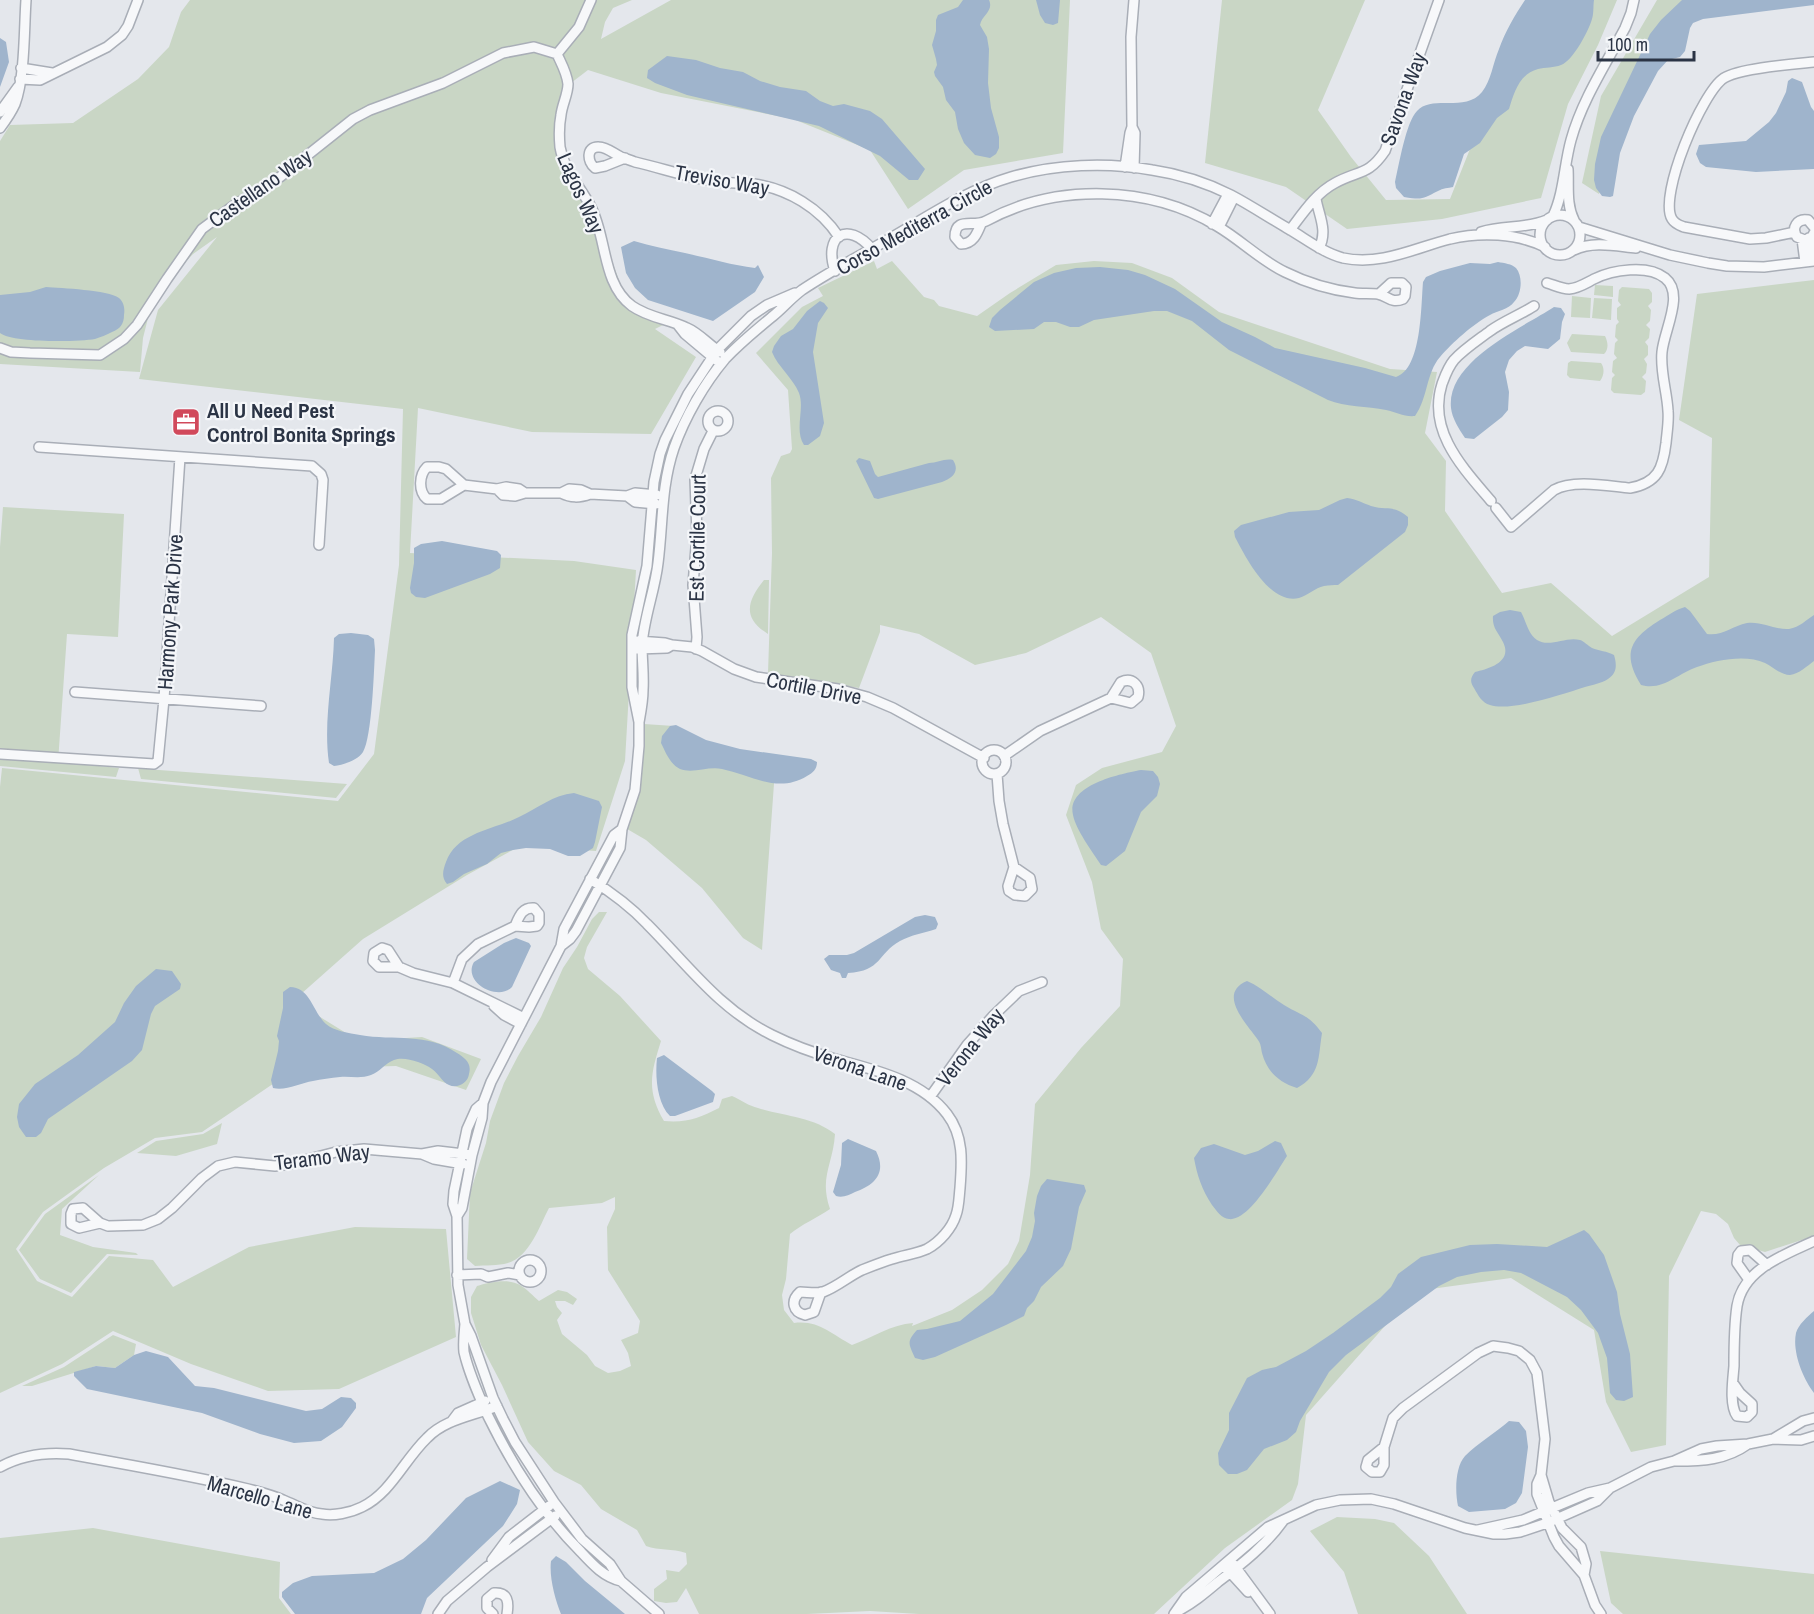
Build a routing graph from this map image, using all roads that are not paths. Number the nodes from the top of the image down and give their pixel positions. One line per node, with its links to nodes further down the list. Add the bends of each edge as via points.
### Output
1 (26, 0): 11 (street)
2 (138, 0): 12 (street, via 128,26 115,42)
3 (591, 0): 9 (street, via 579,27)
4 (1134, 0): 18 (street, via 1132,127 1136,133)
5 (1439, 0): 20 (street, Savona Way, via 1385,151 1366,171 1335,182)
6 (1628, 0): 8 (street)
7 (1634, 0): 8 (street)
8 (1628, 21): 16 (street, via 1580,112)
9 (557, 54): 41 (street, Castellano Way, via 534,47 503,53 443,83 352,119 280,177 202,229 137,325 100,355 11,352); 42 (street, Lagos Way, via 568,83 559,138 562,159 591,207 615,285 630,305 688,328)
10 (1814, 62): 28 (street, via 1738,72 1723,78 1687,137 1669,204 1672,219 1683,226 1750,239)
11 (21, 68): 12 (street); 13 (street)
12 (52, 73): 13 (street, via 40,80)
13 (19, 82): 14 (street); 15 (street, via 14,107)
14 (0, 112)
15 (0, 128)
16 (1568, 154): 21 (street, via 1559,198); 23 (street, via 1570,212)
17 (625, 158): 29 (street, Treviso Way, via 711,181 752,184 786,193 823,217)
18 (1129, 167): 19 (street, Corso Mediterra Circle, via 1185,177); 32 (street, Corso Mediterra Circle, via 1059,168 1012,176 988,184)
19 (1231, 195): 24 (street); 26 (street, Corso Mediterra Circle)
20 (1316, 199): 26 (street, Savona Way); 31 (street, via 1323,232)
21 (1550, 218): 23 (street, Corso Mediterra Circle, via 1565,215); 27 (street, Corso Mediterra Circle, via 1533,225); 30 (street, via 1541,230)
22 (981, 224): 24 (street, via 1044,199 1098,194 1165,204)
23 (1577, 224): 33 (street, via 1580,239); 34 (street, Corso Mediterra Circle)
24 (1216, 226): 39 (street, via 1284,272 1329,288)
25 (1814, 227): 28 (street, via 1808,220 1796,224)
26 (1290, 230): 31 (street, Corso Mediterra Circle)
27 (1473, 235): 30 (street, Corso Mediterra Circle, via 1519,238); 31 (street, Corso Mediterra Circle, via 1378,259 1342,258)
28 (1805, 236): 35 (street)
29 (839, 237): 32 (street, via 852,234); 36 (street, via 831,249)
30 (1545, 247): 33 (street, Corso Mediterra Circle, via 1562,255)
31 (1319, 248)
32 (872, 249): 36 (street, Corso Mediterra Circle)
33 (1574, 250): 34 (street, Corso Mediterra Circle, via 1596,245)
34 (1656, 250): 35 (street, Corso Mediterra Circle, via 1727,266 1764,267)
35 (1811, 261)
36 (835, 271): 38 (street, Corso Mediterra Circle)
37 (1547, 283): 40 (street, via 1569,289 1610,273 1634,270 1660,275 1670,283 1675,298 1662,351 1668,409 1664,461 1652,480 1637,487 1560,486 1511,527 1459,463 1446,440 1438,412 1439,392 1453,361 1492,330)
38 (801, 291): 42 (street, Corso Mediterra Circle, via 779,298 751,316); 43 (street, Corso Mediterra Circle)
39 (1379, 294)
40 (1534, 306)
41 (0, 348)
42 (715, 353): 43 (street, Lagos Way); 48 (street, Corso Mediterra Circle, via 665,440 656,469)
43 (724, 361): 49 (street, Corso Mediterra Circle, via 711,377 676,444)
44 (713, 431): 53 (street, Est Cortile Court, via 695,479)
45 (39, 447): 46 (street)
46 (180, 457): 50 (street, via 312,466 323,480); 56 (street, Harmony Park Drive)
47 (464, 485): 47 (street, via 446,469 427,467 422,474 421,490 427,499 441,499); 48 (street, via 581,498 590,494 635,493)
48 (653, 499): 49 (street); 51 (street, Corso Mediterra Circle, via 647,566)
49 (663, 500): 52 (street, Corso Mediterra Circle, via 658,563)
50 (319, 544)
51 (632, 645): 52 (street, Cortile Drive); 58 (street, Corso Mediterra Circle, via 632,687)
52 (642, 645): 53 (street, Cortile Drive); 58 (street, Corso Mediterra Circle)
53 (696, 649): 61 (street, Cortile Drive, via 756,677 824,686 867,697)
54 (75, 692): 56 (street)
55 (1111, 698): 60 (street, via 1040,731)
56 (164, 699): 57 (street); 59 (street, Harmony Park Drive, via 159,758 153,764)
57 (261, 706)
58 (639, 722): 63 (street, Corso Mediterra Circle, via 637,775)
59 (0, 754)
60 (1004, 756): 61 (street, via 993,751); 62 (street, via 1006,764)
61 (984, 758): 62 (street, Cortile Drive, via 984,769)
62 (997, 774): 64 (street, via 1001,818)
63 (622, 830): 65 (street, Corso Mediterra Circle, via 614,835); 66 (street, Corso Mediterra Circle, via 620,848)
64 (1014, 867)
65 (589, 882): 66 (street, Verona Lane); 68 (street, Corso Mediterra Circle, via 564,929)
66 (599, 888): 68 (street, Corso Mediterra Circle, via 576,931); 73 (street, Verona Lane, via 619,897 646,922 706,988 771,1035 884,1073)
67 (515, 926): 71 (street, via 469,950)
68 (561, 946): 72 (street, Corso Mediterra Circle)
69 (399, 967): 71 (street)
70 (1042, 982): 73 (street, Verona Way, via 1019,991 983,1026)
71 (453, 983): 72 (street)
72 (522, 1021): 74 (street, Corso Mediterra Circle)
73 (930, 1097): 84 (street, Verona Lane, via 948,1115 961,1145 959,1202 951,1226 928,1248 860,1271)
74 (483, 1103): 75 (street, Corso Mediterra Circle, via 471,1118); 76 (street, Corso Mediterra Circle)
75 (460, 1159): 76 (street, Teramo Way); 77 (street, Corso Mediterra Circle, via 453,1204); 78 (street, Teramo Way, via 438,1151 422,1154 364,1149 282,1165 235,1161 218,1166 202,1178 158,1219 142,1225)
76 (471, 1160): 77 (street, Corso Mediterra Circle)
77 (457, 1216): 82 (street, Corso Mediterra Circle)
78 (100, 1223)
79 (1814, 1241): 80 (street)
80 (1767, 1265): 83 (street); 83 (street, via 1750,1250 1741,1251 1737,1263)
81 (521, 1270): 82 (street)
82 (458, 1275): 85 (street, Corso Mediterra Circle)
83 (1749, 1280): 86 (street, via 1737,1304)
84 (822, 1292)
85 (465, 1324): 87 (street, Corso Mediterra Circle); 88 (street, Corso Mediterra Circle, via 465,1353)
86 (1733, 1383)
87 (495, 1402): 88 (street, Marcello Lane); 95 (street, Corso Mediterra Circle, via 515,1442)
88 (484, 1407): 93 (street, Marcello Lane, via 458,1413 427,1438 379,1496 345,1513 319,1514 243,1488 69,1454 29,1455); 96 (street, Corso Mediterra Circle, via 520,1474)
89 (1814, 1418): 91 (street)
90 (1814, 1436): 91 (street, via 1801,1440)
91 (1773, 1439): 94 (street, via 1701,1449 1651,1467)
92 (1384, 1448): 97 (street, via 1393,1418 1402,1408 1478,1353 1493,1346 1519,1351 1537,1373 1545,1439 1536,1489)
93 (0, 1467)
94 (1610, 1488): 97 (street); 100 (street, via 1597,1501)
95 (554, 1502): 96 (street); 98 (street, Corso Mediterra Circle)
96 (545, 1509): 99 (street, Corso Mediterra Circle); 105 (street, via 509,1537)
97 (1547, 1510): 100 (street); 102 (street); 103 (street)
98 (561, 1511): 99 (street); 108 (street, Corso Mediterra Circle)
99 (552, 1518): 105 (street); 108 (street, Corso Mediterra Circle, via 600,1572)
100 (1557, 1519): 102 (street); 107 (street, via 1581,1547 1586,1564)
101 (1283, 1521): 103 (street, via 1316,1505 1371,1499); 104 (street, via 1268,1527); 106 (street, via 1274,1535)
102 (1547, 1523): 103 (street, via 1505,1534); 107 (street, via 1559,1546)
103 (1478, 1530)
104 (1226, 1562): 106 (street); 113 (street, via 1186,1597)
105 (487, 1567): 109 (street, via 447,1601)
106 (1234, 1570): 113 (street); 114 (street)
107 (1584, 1575): 115 (street)
108 (621, 1581): 112 (street, Corso Mediterra Circle)
109 (438, 1614)
110 (493, 1614): 111 (street, via 487,1608 487,1599 499,1592 508,1598)
111 (507, 1614)
112 (658, 1614)
113 (1173, 1614)
114 (1270, 1614)
115 (1601, 1614)

